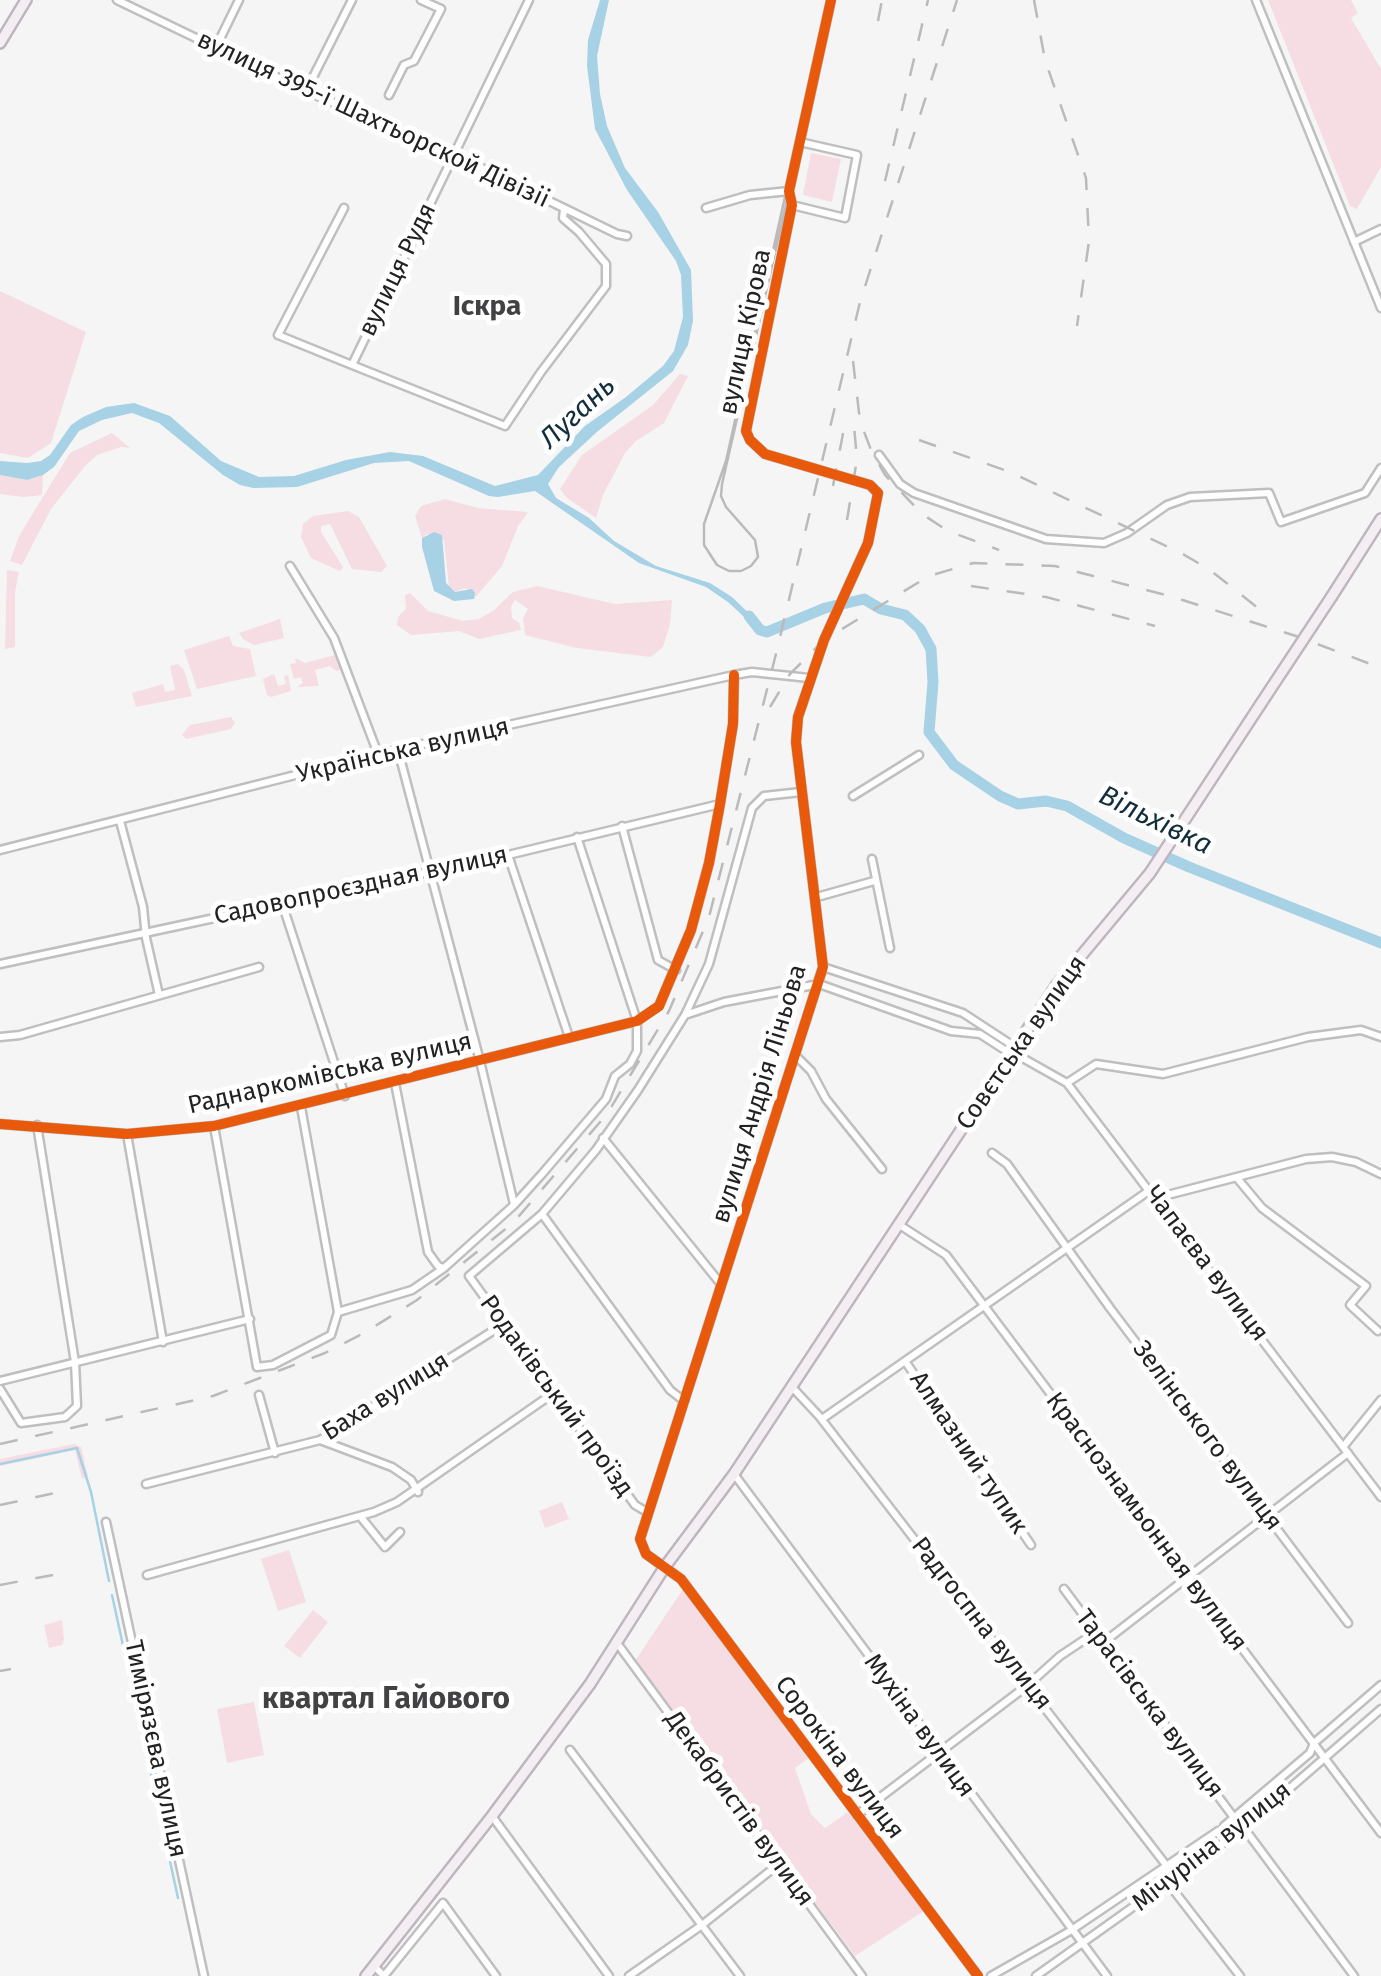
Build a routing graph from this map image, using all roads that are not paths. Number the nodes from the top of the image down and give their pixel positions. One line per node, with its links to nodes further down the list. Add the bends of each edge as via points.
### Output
1 (26, 0): 9 (main road)
2 (118, 0): 10 (street, вулиця 395-ї Шахтьорской Дівізіі)
3 (239, 0): 10 (street)
4 (352, 0): 11 (street)
5 (422, 0): 12 (street, via 441,9)
6 (529, 0): 14 (street, вулиця Рудя)
7 (831, 0): 13 (street, вулиця Кірова)
8 (1256, 0): 22 (street)
9 (0, 43)
10 (216, 47): 11 (street, вулиця 395-ї Шахтьорской Дівізіі)
11 (306, 91): 14 (street, вулиця 395-ї Шахтьорской Дівізіі)
12 (389, 96)
13 (800, 142): 15 (street, вулиця Кірова); 16 (street, via 856,156 845,218)
14 (455, 154): 19 (street, вулиця 395-ї Шахтьорской Дівізіі); 26 (street, вулиця Рудя)
15 (789, 191): 16 (street, вулиця Кірова); 18 (street)
16 (792, 205): 31 (street, вулиця Кірова, via 746,431 765,454 878,493 868,544)
17 (344, 208): 26 (street, via 278,335)
18 (706, 208)
19 (564, 209): 21 (street, вулиця 395-ї Шахтьорской Дівізіі); 26 (street, вулиця Рудя, via 563,218 606,264 606,286 505,426)
20 (1381, 229): 22 (street)
21 (627, 236)
22 (1354, 242): 24 (street)
23 (1381, 281): 24 (street)
24 (1371, 285): 25 (street)
25 (1381, 308)
26 (352, 365)
27 (880, 455): 28 (street, via 914,494 1046,539 1104,544 1190,497 1269,493 1281,522 1365,493)
28 (1381, 468)
29 (1381, 519): 63 (main road, Совєтська вулиця, bridge, via 1173,840 1056,986)
30 (290, 566): 35 (street, via 334,638)
31 (850, 584): 33 (street, вулиця Андрія Ліньова)
32 (734, 675): 33 (street, Українська вулиця); 34 (street, Українська вулиця); 39 (street)
33 (810, 678): 37 (street, вулиця Андрія Ліньова, via 797,730)
34 (398, 750): 35 (street, Українська вулиця); 46 (street)
35 (378, 754): 40 (street, Українська вулиця)
36 (919, 755): 38 (street)
37 (801, 792): 48 (street, вулиця Андрія Ліньова); 58 (street, via 764,796 752,808 718,935)
38 (853, 796)
39 (720, 804): 41 (street, Садовопроєздная вулиця); 55 (street)
40 (120, 821): 43 (street, Українська вулиця); 50 (street)
41 (622, 826): 42 (street, Садовопроєздная вулиця); 55 (street, via 658,960)
42 (578, 837): 44 (street, Садовопроєздная вулиця); 59 (street)
43 (0, 850)
44 (508, 855): 46 (street, Садовопроєздная вулиця); 60 (street)
45 (872, 859): 47 (street)
46 (430, 870): 49 (street, Садовопроєздная вулиця); 65 (street)
47 (874, 880): 48 (street); 51 (street)
48 (816, 896): 54 (street, вулиця Андрія Ліньова)
49 (282, 903): 50 (street, Садовопроєздная вулиця); 68 (street)
50 (146, 934): 52 (street, Садовопроєздная вулиця); 57 (street)
51 (890, 948)
52 (0, 964)
53 (260, 967): 57 (street)
54 (823, 967): 56 (street, вулиця Андрія Ліньова); 63 (street, Чапаєва вулиця, via 963,1013)
55 (676, 970): 59 (street, Раднаркомівська вулиця, via 659,1006)
56 (819, 984): 58 (street); 63 (street, Чапаєва вулиця, via 951,1031 980,1034); 64 (street, вулиця Андрія Ліньова)
57 (159, 995): 61 (street)
58 (684, 1016): 74 (street)
59 (637, 1021): 60 (street, Раднаркомівська вулиця); 81 (street, via 630,1064)
60 (568, 1036): 65 (street, Раднаркомівська вулиця)
61 (0, 1037)
62 (1381, 1037): 67 (street, via 1361,1030 1308,1037 1164,1074 1096,1064)
63 (1013, 1051): 67 (street, Чапаєва вулиця); 83 (main road, Совєтська вулиця)
64 (794, 1054): 76 (street); 86 (street, вулиця Андрія Ліньова)
65 (480, 1061): 66 (street, Раднаркомівська вулиця); 81 (street)
66 (395, 1083): 68 (street, Раднаркомівська вулиця); 85 (street, via 428,1252)
67 (1067, 1083): 79 (street, Чапаєва вулиця)
68 (344, 1096): 69 (street, Раднаркомівська вулиця)
69 (300, 1106): 72 (street, Раднаркомівська вулиця); 88 (street)
70 (0, 1124): 71 (street, Раднаркомівська вулиця)
71 (38, 1125): 73 (street, Раднаркомівська вулиця); 94 (street)
72 (214, 1126): 73 (street, Раднаркомівська вулиця); 89 (street)
73 (128, 1134): 92 (street)
74 (603, 1138): 82 (street); 86 (street)
75 (992, 1154): 84 (street, Зелінського вулиця, via 1007,1164)
76 (882, 1169)
77 (1381, 1174): 78 (street, via 1332,1157)
78 (1237, 1178): 80 (street); 91 (street, via 1262,1208 1366,1286 1350,1305)
79 (1150, 1190): 80 (street, Чапаєва вулиця); 84 (street)
80 (1156, 1198): 104 (street, Чапаєва вулиця)
81 (514, 1206): 85 (street)
82 (542, 1214): 90 (street, Родаківський проїзд, via 469,1276); 101 (street)
83 (898, 1224): 87 (street, Краснознамьонная вулиця, via 946,1255); 96 (main road, Совєтська вулиця)
84 (1068, 1249): 87 (street); 111 (street, Зелінського вулиця)
85 (444, 1268): 88 (street, via 412,1290)
86 (721, 1284): 101 (street, вулиця Андрія Ліньова)
87 (984, 1305): 93 (street); 118 (street, Краснознамьонная вулиця)
88 (338, 1312): 89 (street, via 330,1336 273,1366 257,1367)
89 (250, 1319): 92 (street)
90 (504, 1324): 98 (street, Родаківський проїзд); 103 (street, Баха вулиця)
91 (1378, 1330)
92 (163, 1342): 94 (street)
93 (905, 1361): 102 (street); 115 (street, Алмазний тупик)
94 (74, 1362): 95 (street); 97 (street, via 78,1403 65,1416 21,1424)
95 (0, 1381)
96 (792, 1386): 102 (street, Радгоспна вулиця); 106 (main road, Совєтська вулиця)
97 (0, 1389)
98 (555, 1392): 108 (street); 110 (street, Родаківський проїзд, via 635,1505)
99 (259, 1395): 105 (street)
100 (1381, 1400): 104 (street)
101 (684, 1401): 110 (street, вулиця Андрія Ліньова)
102 (822, 1420): 125 (street, Радгоспна вулиця)
103 (320, 1440): 105 (street, Баха вулиця); 108 (street, via 392,1468)
104 (1345, 1450): 109 (street, Чапаєва вулиця); 111 (street)
105 (275, 1453): 107 (street, Баха вулиця)
106 (734, 1474): 116 (main road, Совєтська вулиця); 129 (street, Мухіна вулиця)
107 (146, 1484)
108 (418, 1491): 112 (street)
109 (1381, 1497)
110 (647, 1512): 116 (street, вулиця Андрія Ліньова, via 642,1549)
111 (1267, 1514): 118 (street); 120 (street, Зелінського вулиця)
112 (360, 1516): 114 (street, via 385,1546); 117 (street)
113 (106, 1522): 143 (street, Тимірязєва вулиця)
114 (400, 1532)
115 (1031, 1545)
116 (664, 1568): 122 (main road); 131 (street, Сорокіна вулиця, via 682,1580)
117 (147, 1575)
118 (1186, 1578): 123 (street); 127 (street, Краснознамьонная вулиця)
119 (1064, 1589): 121 (street, Тарасівська вулиця)
120 (1348, 1623)
121 (1096, 1632): 123 (street, Тарасівська вулиця); 125 (street)
122 (616, 1642): 132 (main road); 136 (street, Декабристів вулиця)
123 (1104, 1642): 133 (street, Тарасівська вулиця)
124 (1381, 1685): 127 (street, Мічуріна вулиця)
125 (1028, 1686): 129 (street); 137 (street, Радгоспна вулиця)
126 (1381, 1709): 130 (street, Мічуріна вулиця)
127 (1314, 1743): 130 (street, Краснознамьонная вулиця); 133 (street, Мічуріна вулиця)
128 (570, 1750): 139 (street)
129 (939, 1752): 131 (street); 140 (street, Мухіна вулиця)
130 (1326, 1757): 134 (street, Мічуріна вулиця); 135 (street, Краснознамьонная вулиця)
131 (857, 1814): 151 (street, Сорокіна вулиця)
132 (492, 1816): 142 (main road); 147 (street)
133 (1235, 1819): 137 (street, Мічуріна вулиця)
134 (1244, 1828): 138 (street, Мічуріна вулиця); 156 (street)
135 (1381, 1833)
136 (780, 1863): 139 (street); 150 (street, Декабристів вулиця)
137 (1166, 1865): 140 (street, Мічуріна вулиця)
138 (1168, 1883): 141 (street, Мічуріна вулиця); 155 (street)
139 (702, 1925): 148 (street); 149 (street)
140 (1070, 1930): 141 (street, Мухіна вулиця); 152 (street, Мічуріна вулиця)
141 (1082, 1944): 153 (street, Мічуріна вулиця); 154 (street, Мухіна вулиця)
142 (374, 1966): 144 (main road); 145 (street)
143 (204, 1976)
144 (366, 1976)
145 (384, 1976): 146 (street, via 443,1903)
146 (496, 1976)
147 (610, 1976)
148 (629, 1976)
149 (740, 1976)
150 (862, 1976)
151 (978, 1976)
152 (991, 1976)
153 (1036, 1976)
154 (1107, 1976)
155 (1240, 1976)
156 (1354, 1976)

